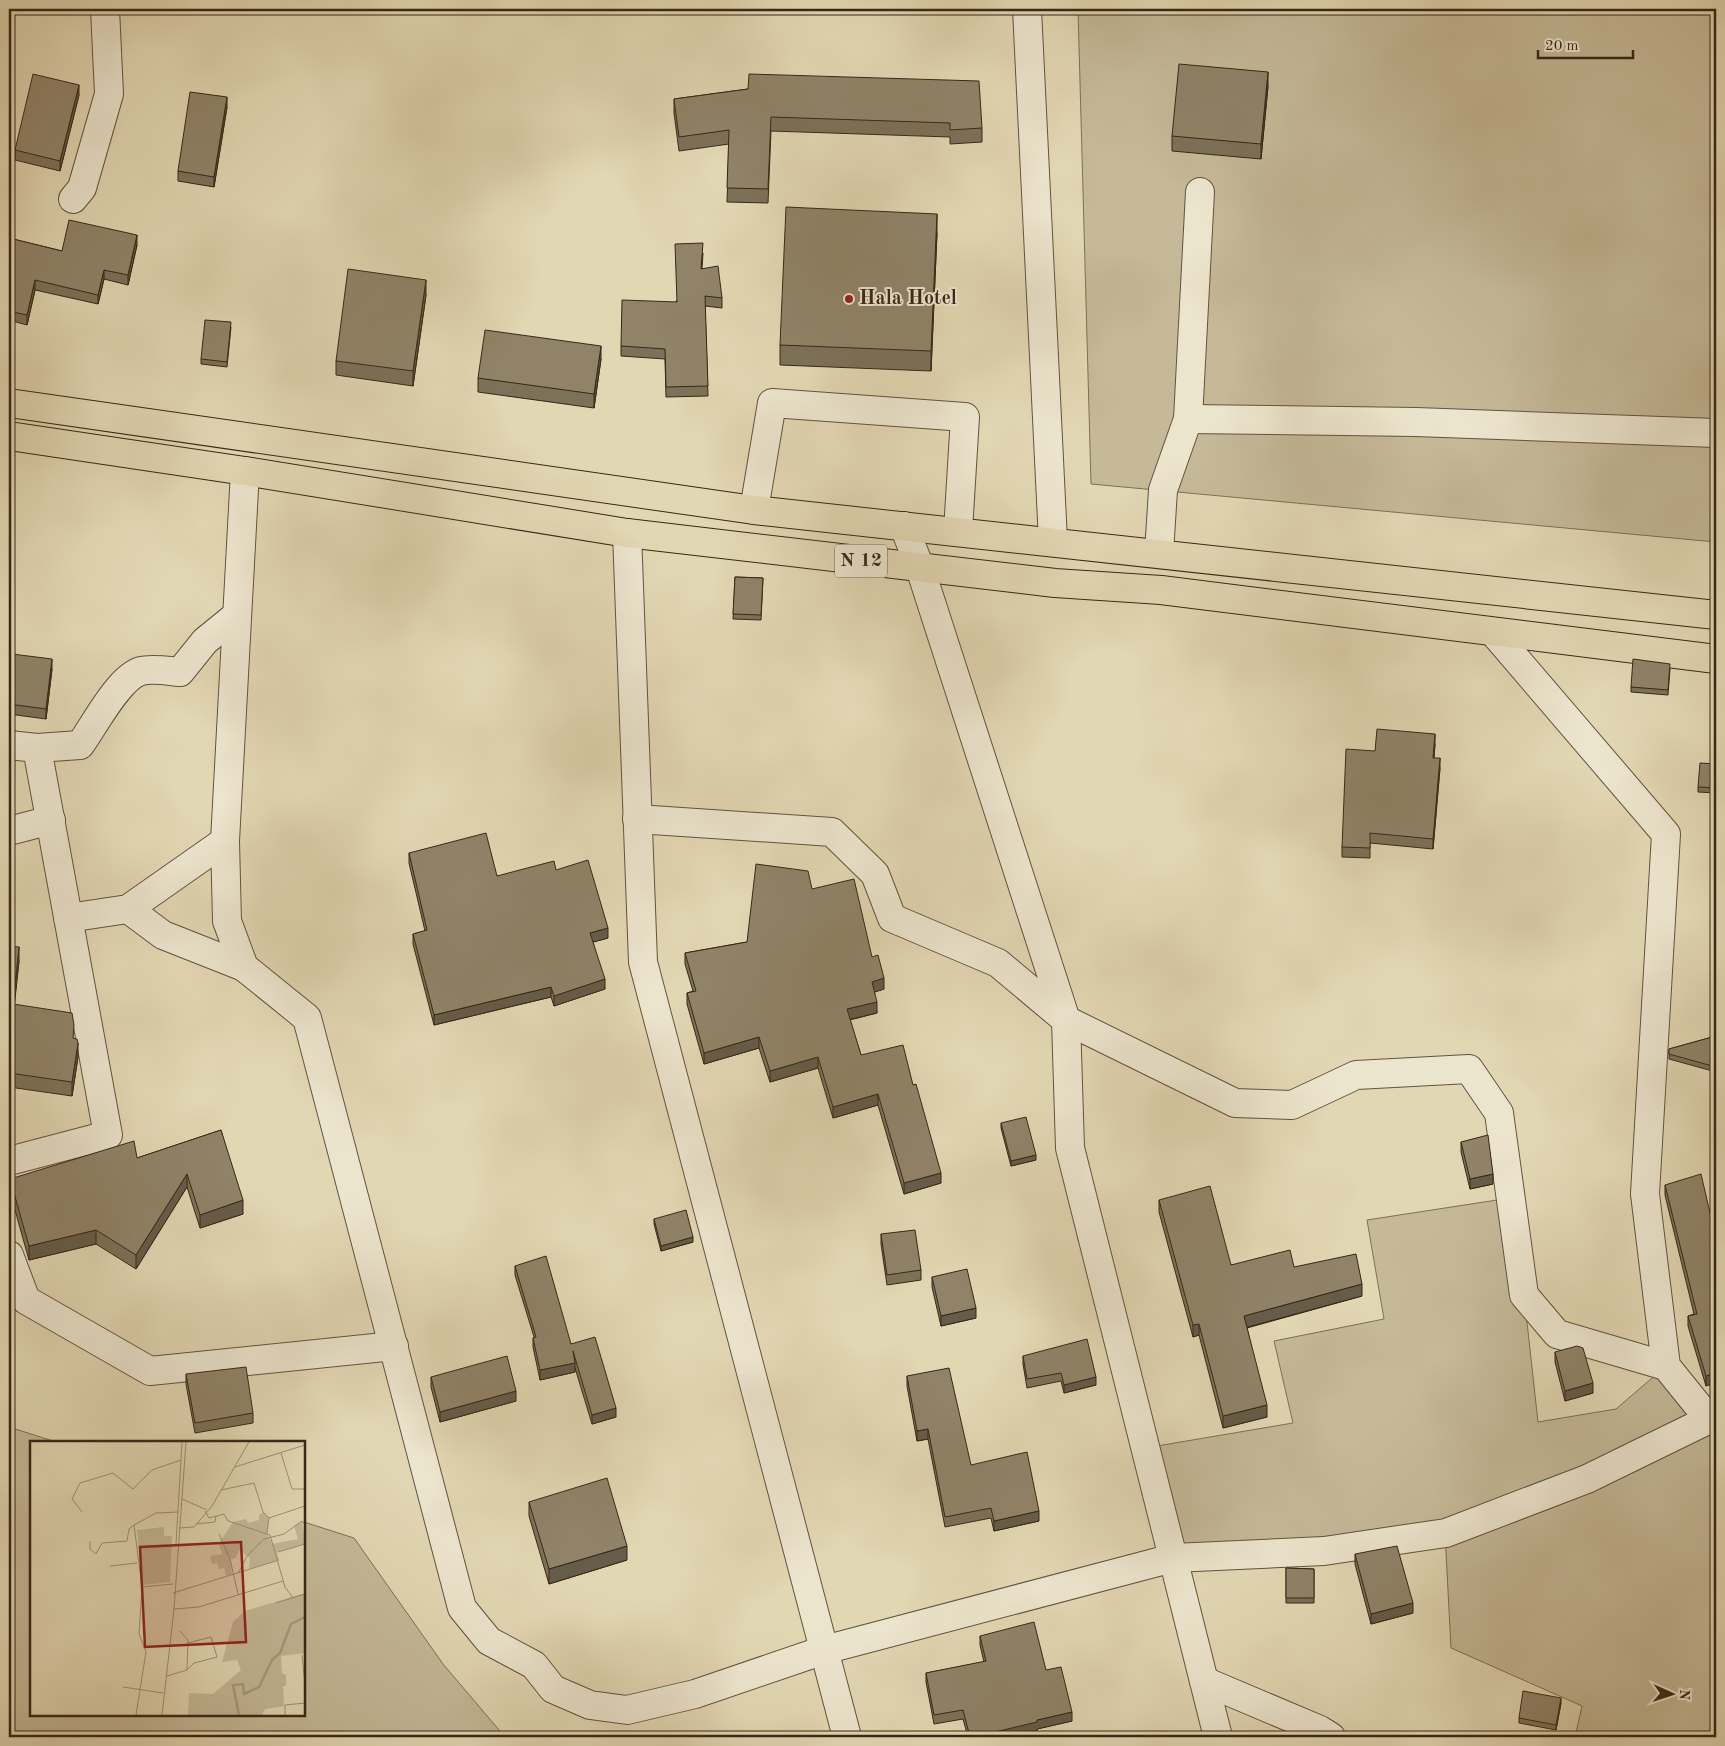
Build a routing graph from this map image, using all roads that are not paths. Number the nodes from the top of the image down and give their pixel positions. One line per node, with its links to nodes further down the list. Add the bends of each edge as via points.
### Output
1 (106, 9): 4 (street, via 109,94 82,188)
2 (1027, 9): 14 (street)
3 (1200, 192): 6 (street)
4 (73, 199)
5 (9, 403): 10 (main road, N 12)
6 (1188, 419): 7 (street, via 1416,422); 15 (street, via 1163,490)
7 (1716, 434)
8 (9, 436): 9 (main road, N 12)
9 (245, 471): 13 (main road, N 12); 19 (street)
10 (754, 510): 11 (main road, N 12); 12 (street, via 772,403 965,417)
11 (904, 526): 12 (main road, N 12); 16 (street)
12 (958, 531): 14 (main road, N 12)
13 (626, 533): 16 (main road, N 12); 25 (street)
14 (1054, 541): 15 (main road, N 12)
15 (1159, 553): 17 (main road, N 12)
16 (920, 568): 20 (main road, N 12, via 1055,583 1161,590); 32 (street)
17 (1396, 579): 18 (main road, N 12); 20 (main road)
18 (1716, 614)
19 (237, 615): 24 (street, via 205,641 180,672 140,671 113,693 80,745); 28 (street)
20 (1393, 619): 21 (main road, N 12)
21 (1493, 632): 22 (main road, N 12); 36 (street, via 1666,834 1645,1194)
22 (1716, 660)
23 (9, 745): 24 (street)
24 (37, 748): 26 (street)
25 (637, 819): 32 (street, via 832,832 875,874 892,918 998,963); 39 (street, via 643,962)
26 (51, 820): 27 (street); 30 (street)
27 (9, 831)
28 (224, 842): 29 (street); 31 (street, via 227,921)
29 (128, 909): 30 (street); 31 (street, via 163,935)
30 (68, 918): 33 (street, via 108,1135)
31 (244, 967): 35 (street, via 307,1018)
32 (1066, 1020): 36 (street, via 1235,1103 1292,1105 1356,1075 1469,1069 1499,1113 1524,1295 1557,1334); 38 (street, via 1070,1148)
33 (9, 1161)
34 (9, 1255): 35 (street, via 26,1300 150,1370)
35 (394, 1346): 39 (street, via 462,1608 489,1641 534,1665 553,1689 590,1705 627,1710 695,1694)
36 (1666, 1366): 37 (street)
37 (1712, 1417): 38 (street, via 1587,1479 1446,1533 1324,1551)
38 (1173, 1558): 39 (street); 40 (street)
39 (824, 1650): 41 (street)
40 (1204, 1681): 42 (street); 43 (street)
41 (847, 1737)
42 (1218, 1737)
43 (1332, 1737)

